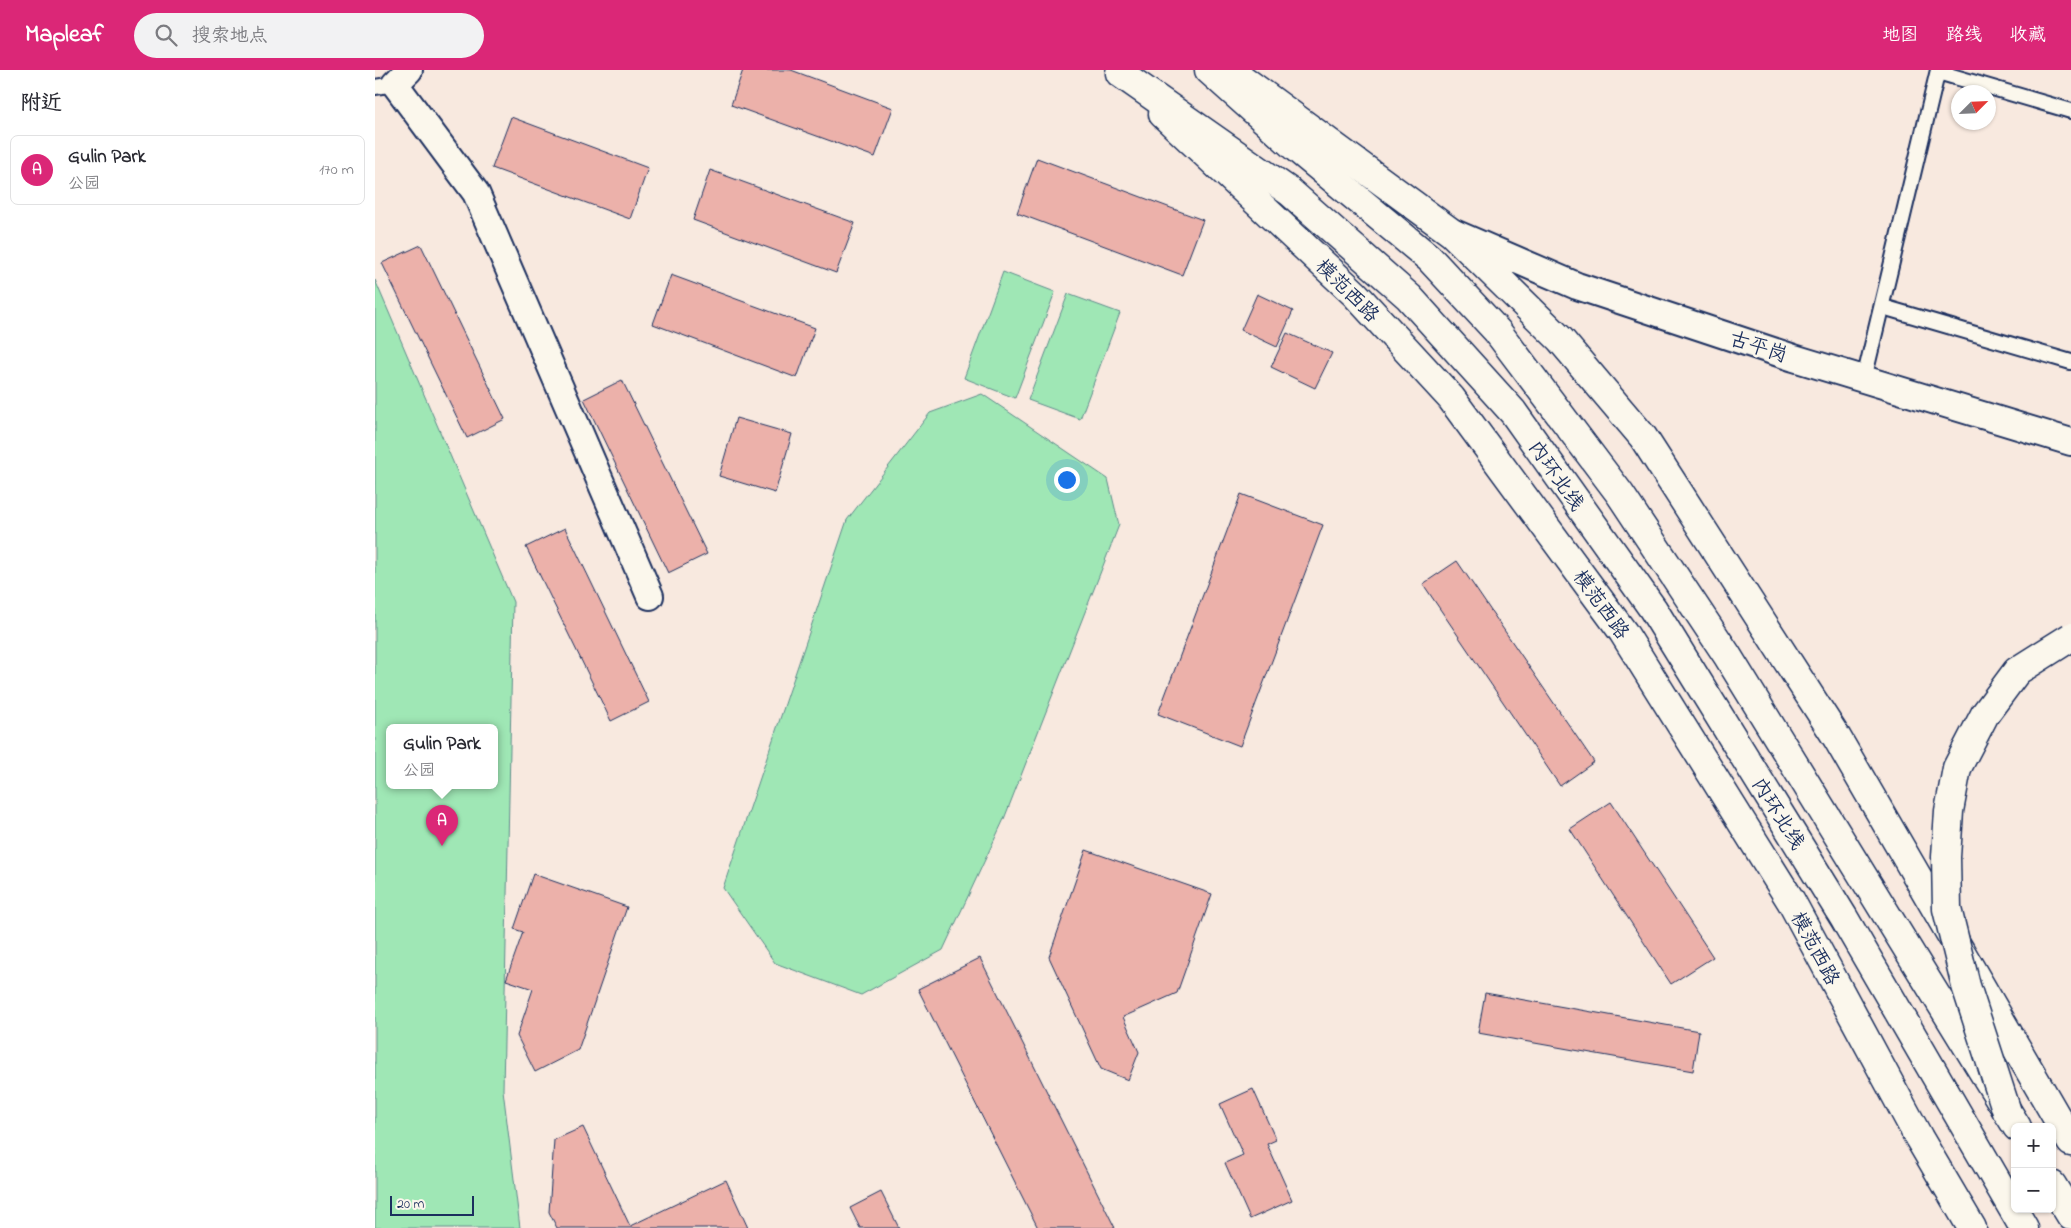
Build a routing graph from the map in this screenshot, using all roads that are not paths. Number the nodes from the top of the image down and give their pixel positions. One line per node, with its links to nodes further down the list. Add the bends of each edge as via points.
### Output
1 (1209, 70): 14 (main road, 内环北线, bridge, via 1295,147 1429,258 1497,331 1620,494 1727,655)
2 (1230, 70): 7 (main road)
3 (1117, 71): 18 (main road, 模范西路, via 1355,294 1451,398 1623,632 1791,901 1919,1138); 19 (main road, 内环北线, via 1290,192 1409,297 1513,412 1658,617 1844,918)
4 (1938, 71): 6 (lane); 8 (lane)
5 (393, 80): 12 (street, via 476,193)
6 (2071, 111)
7 (1453, 233): 10 (street, 古平岗, via 1577,286); 15 (main road, via 1560,339 1643,437 1837,738)
8 (1883, 307): 9 (lane); 10 (lane)
9 (2071, 362)
10 (1864, 379): 11 (street, 古平岗)
11 (2071, 442)
12 (649, 596)
13 (2071, 637): 14 (main road, bridge, via 2017,671 1985,714 1957,768 1949,811 1947,909 1966,986)
14 (2012, 1119)
15 (2071, 1142)
16 (2056, 1192): 17 (main road)
17 (2071, 1216)
18 (1972, 1228)
19 (2024, 1228)

